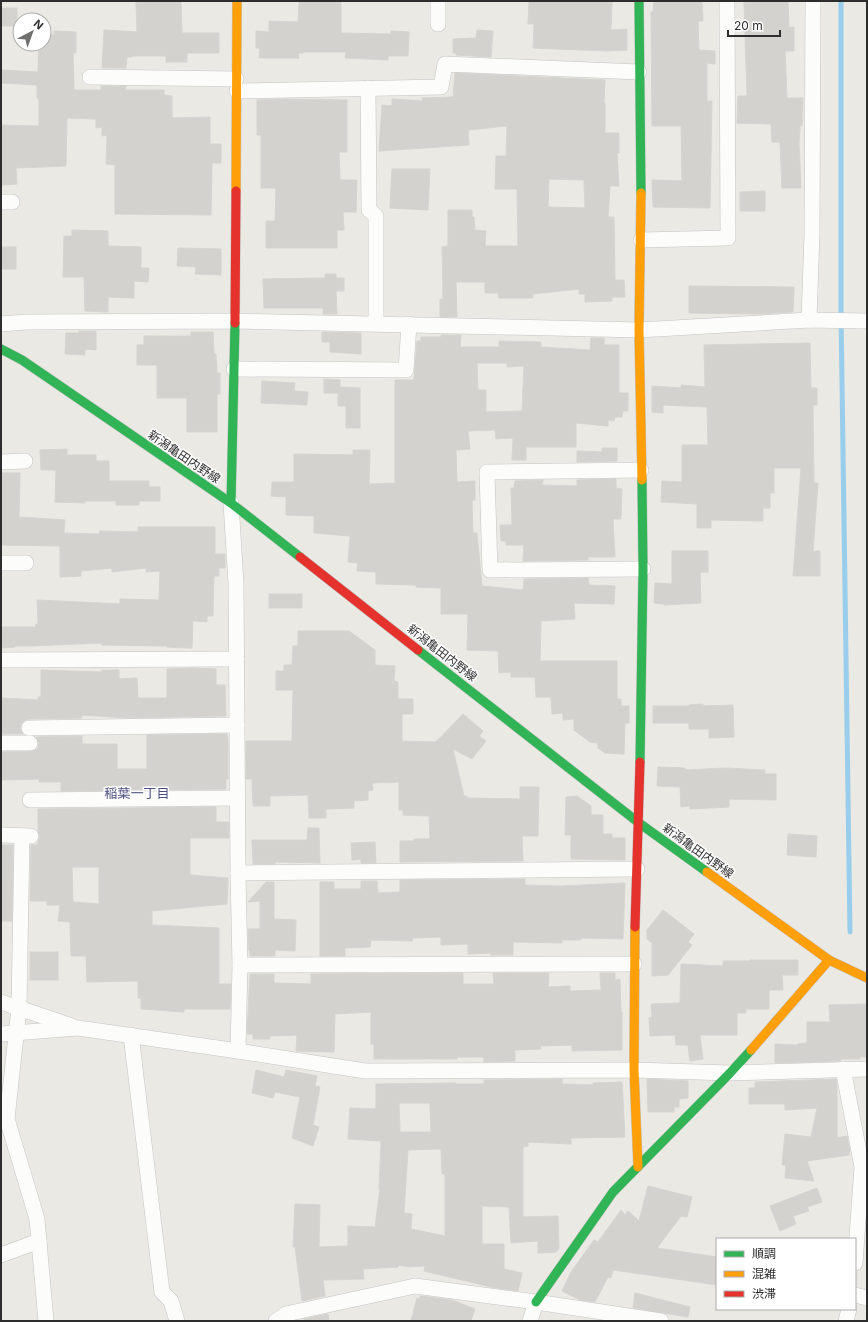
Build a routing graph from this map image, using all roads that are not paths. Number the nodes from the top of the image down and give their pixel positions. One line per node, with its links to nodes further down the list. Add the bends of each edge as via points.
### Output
1 (238, 1): 9 (street)
2 (438, 1): 6 (street)
3 (638, 1): 7 (street)
4 (727, 1): 11 (street, via 728,238)
5 (813, 1): 12 (street)
6 (438, 24)
7 (639, 72): 10 (street, via 445,64 441,87); 11 (street)
8 (90, 78): 9 (street)
9 (236, 85): 10 (street); 13 (street)
10 (368, 88): 16 (street, via 369,210 376,216)
11 (641, 240): 18 (street)
12 (809, 320): 14 (street); 18 (street)
13 (235, 321): 15 (street); 16 (street); 20 (street)
14 (867, 321)
15 (1, 324)
16 (376, 324): 17 (street)
17 (409, 324): 18 (street); 20 (street, via 406,370)
18 (638, 330): 23 (street)
19 (1, 349): 24 (street, 新潟亀田内野線, via 28,364)
20 (234, 369): 24 (street)
21 (25, 461): 22 (street)
22 (1, 462)
23 (641, 470): 27 (street); 27 (street, via 487,472 490,570)
24 (231, 503): 28 (street); 36 (street, 新潟亀田内野線)
25 (1, 563): 26 (street)
26 (26, 563)
27 (643, 569): 36 (street)
28 (237, 659): 29 (street); 30 (street)
29 (1, 660)
30 (237, 725): 31 (street); 34 (street)
31 (29, 728)
32 (1, 742): 33 (street)
33 (30, 743)
34 (237, 798): 35 (street); 39 (street)
35 (30, 800)
36 (640, 823): 38 (street); 40 (street, 新潟亀田内野線)
37 (1, 835): 45 (street, via 27,836)
38 (637, 869): 39 (street); 41 (street)
39 (238, 873): 42 (street)
40 (829, 960): 43 (street, 新潟亀田内野線); 54 (street)
41 (634, 964): 42 (street); 53 (street)
42 (240, 965): 50 (street)
43 (867, 978)
44 (1, 1002): 45 (street)
45 (19, 1008): 46 (street); 47 (street)
46 (78, 1028): 47 (street); 49 (street)
47 (16, 1033): 48 (street); 56 (street, via 7,1120 37,1219)
48 (1, 1034)
49 (131, 1036): 50 (street); 64 (street, via 162,1292 171,1301)
50 (238, 1051): 53 (street, via 365,1071)
51 (843, 1069): 52 (street); 54 (street); 57 (street, via 862,1166)
52 (867, 1069)
53 (634, 1070): 54 (street); 55 (street)
54 (730, 1073): 55 (street)
55 (638, 1167): 61 (street, via 613,1192)
56 (39, 1241): 58 (street); 63 (street)
57 (856, 1248)
58 (1, 1254)
59 (856, 1295): 60 (street)
60 (867, 1298)
61 (536, 1302): 65 (street, via 415,1286 286,1314); 66 (street); 67 (street)
62 (849, 1310): 68 (street)
63 (46, 1321)
64 (177, 1321)
65 (276, 1321)
66 (530, 1321)
67 (661, 1321)
68 (846, 1321)

